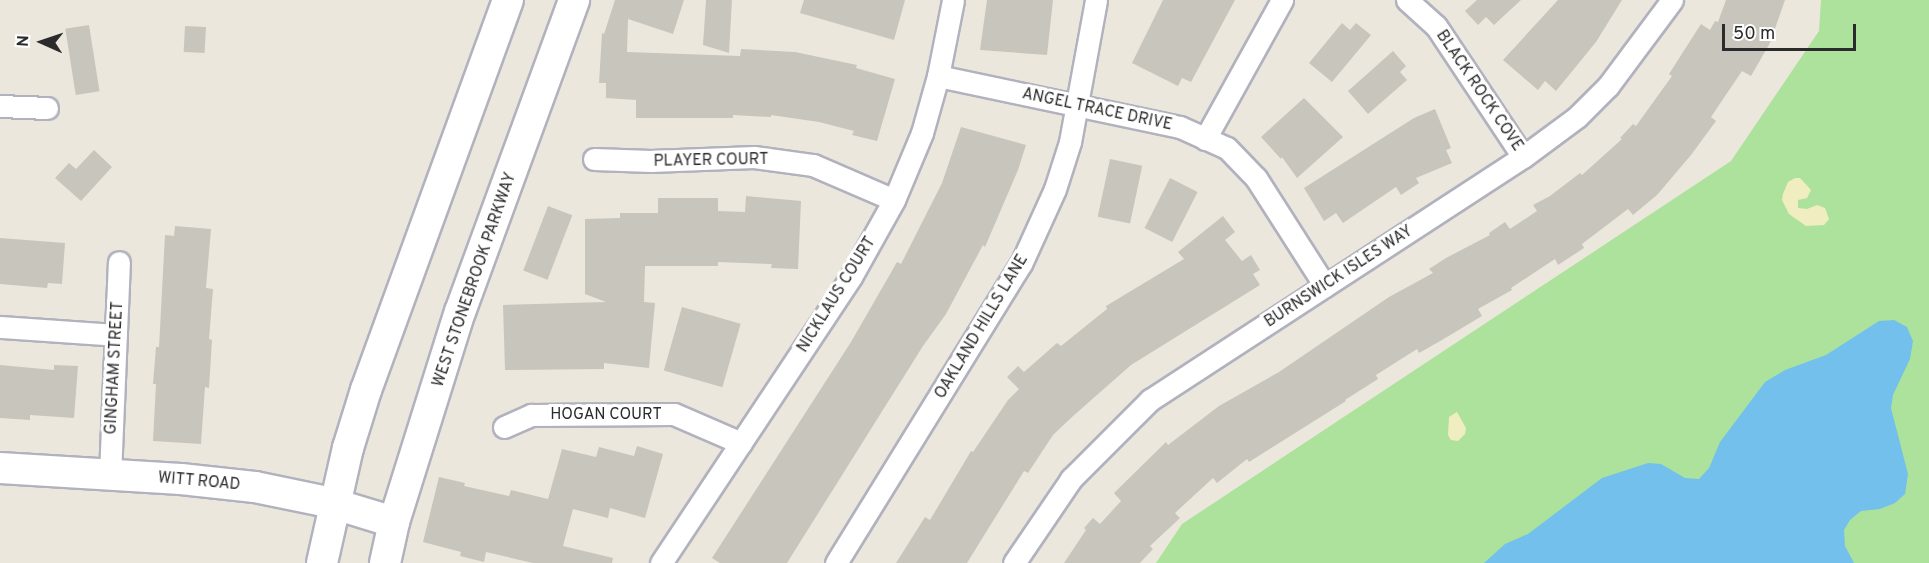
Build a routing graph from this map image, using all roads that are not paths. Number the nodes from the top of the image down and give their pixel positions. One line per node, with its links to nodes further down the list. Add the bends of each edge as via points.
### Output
1 (508, 0): 24 (street, via 366,390)
2 (574, 0): 25 (street, WEST STONEBROOK PARKWAY, via 460,312)
3 (953, 0): 8 (street, NICKLAUS COURT)
4 (1096, 0): 10 (street, OAKLAND HILLS LANE)
5 (1282, 0): 12 (street)
6 (1407, 0): 13 (street, BLACK ROCK COVE, via 1442,34)
7 (1672, 0): 13 (street, BURNSWICK ISLES WAY, via 1608,86 1577,117)
8 (938, 76): 10 (street, ANGEL TRACE DRIVE); 15 (street, NICKLAUS COURT, via 922,133)
9 (0, 106): 11 (street)
10 (1079, 107): 12 (street, ANGEL TRACE DRIVE, via 1180,127); 29 (street, OAKLAND HILLS LANE, via 1055,189 1022,264)
11 (47, 108)
12 (1205, 139): 17 (street, ANGEL TRACE DRIVE, via 1227,148 1256,178)
13 (1523, 157): 17 (street, BURNSWICK ISLES WAY)
14 (594, 159): 15 (street, PLAYER COURT, via 754,157 813,165)
15 (894, 200): 21 (street, NICKLAUS COURT, via 851,277)
16 (119, 262): 19 (street, GINGHAM STREET)
17 (1325, 286): 30 (street, BURNSWICK ISLES WAY, via 1150,400 1071,479)
18 (0, 327): 19 (street)
19 (116, 334): 23 (street, GINGHAM STREET)
20 (504, 427): 21 (street, HOGAN COURT, via 531,415 674,414)
21 (741, 443): 28 (street, NICKLAUS COURT)
22 (0, 468): 23 (street, WITT ROAD)
23 (110, 475): 24 (street, WITT ROAD, via 218,482)
24 (336, 505): 25 (street, WITT ROAD); 26 (street)
25 (394, 522): 27 (street, WEST STONEBROOK PARKWAY)
26 (322, 563)
27 (385, 563)
28 (661, 563)
29 (836, 563)
30 (1014, 563)

